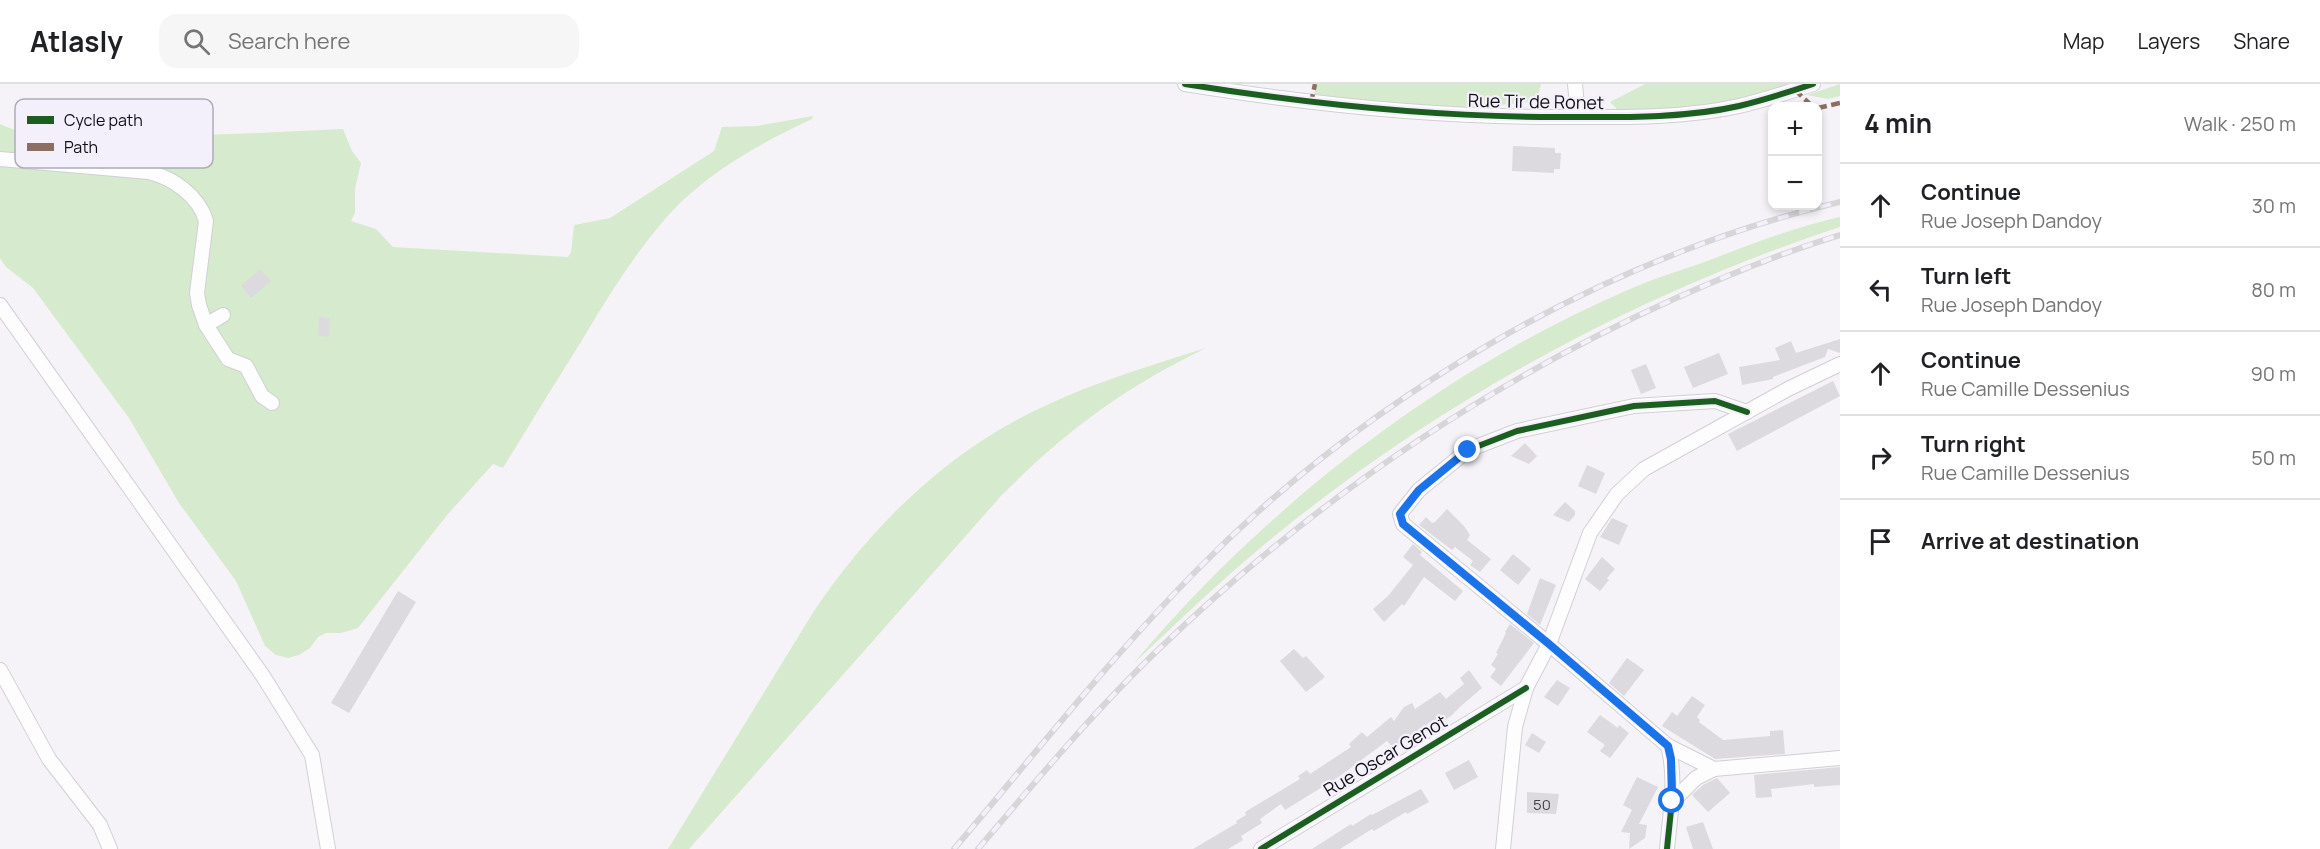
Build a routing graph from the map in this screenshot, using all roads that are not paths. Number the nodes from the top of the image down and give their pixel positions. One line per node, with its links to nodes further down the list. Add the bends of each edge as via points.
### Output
1 (1185, 84): 4 (street, Rue Tir de Ronet, via 1311,103 1424,113)
2 (1575, 84): 4 (street)
3 (1813, 84): 4 (street, Rue Tir de Ronet, via 1706,111)
4 (1578, 117)
5 (0, 159): 6 (street)
6 (15, 160)
7 (103, 168): 10 (street, via 160,175 187,192 204,211 197,293)
8 (0, 305): 22 (street, via 263,676 312,755)
9 (223, 315): 10 (street)
10 (206, 325): 12 (street, via 228,359 246,366 262,396)
11 (1840, 364): 13 (street)
12 (272, 403)
13 (1747, 412): 14 (street, via 1644,469 1617,494 1590,533); 14 (street, via 1715,401 1634,406 1517,431 1468,450 1419,490 1400,514 1403,524)
14 (1549, 644): 16 (street); 17 (street)
15 (0, 670): 21 (street, via 49,759 100,825)
16 (1526, 688): 23 (street, Rue Oscar Genot); 24 (street, via 1515,727)
17 (1668, 746): 19 (street); 20 (street)
18 (1840, 758): 19 (street)
19 (1713, 769): 20 (street, via 1696,778)
20 (1672, 801): 25 (street)
21 (111, 849)
22 (328, 849)
23 (1261, 849)
24 (1503, 849)
25 (1667, 849)

